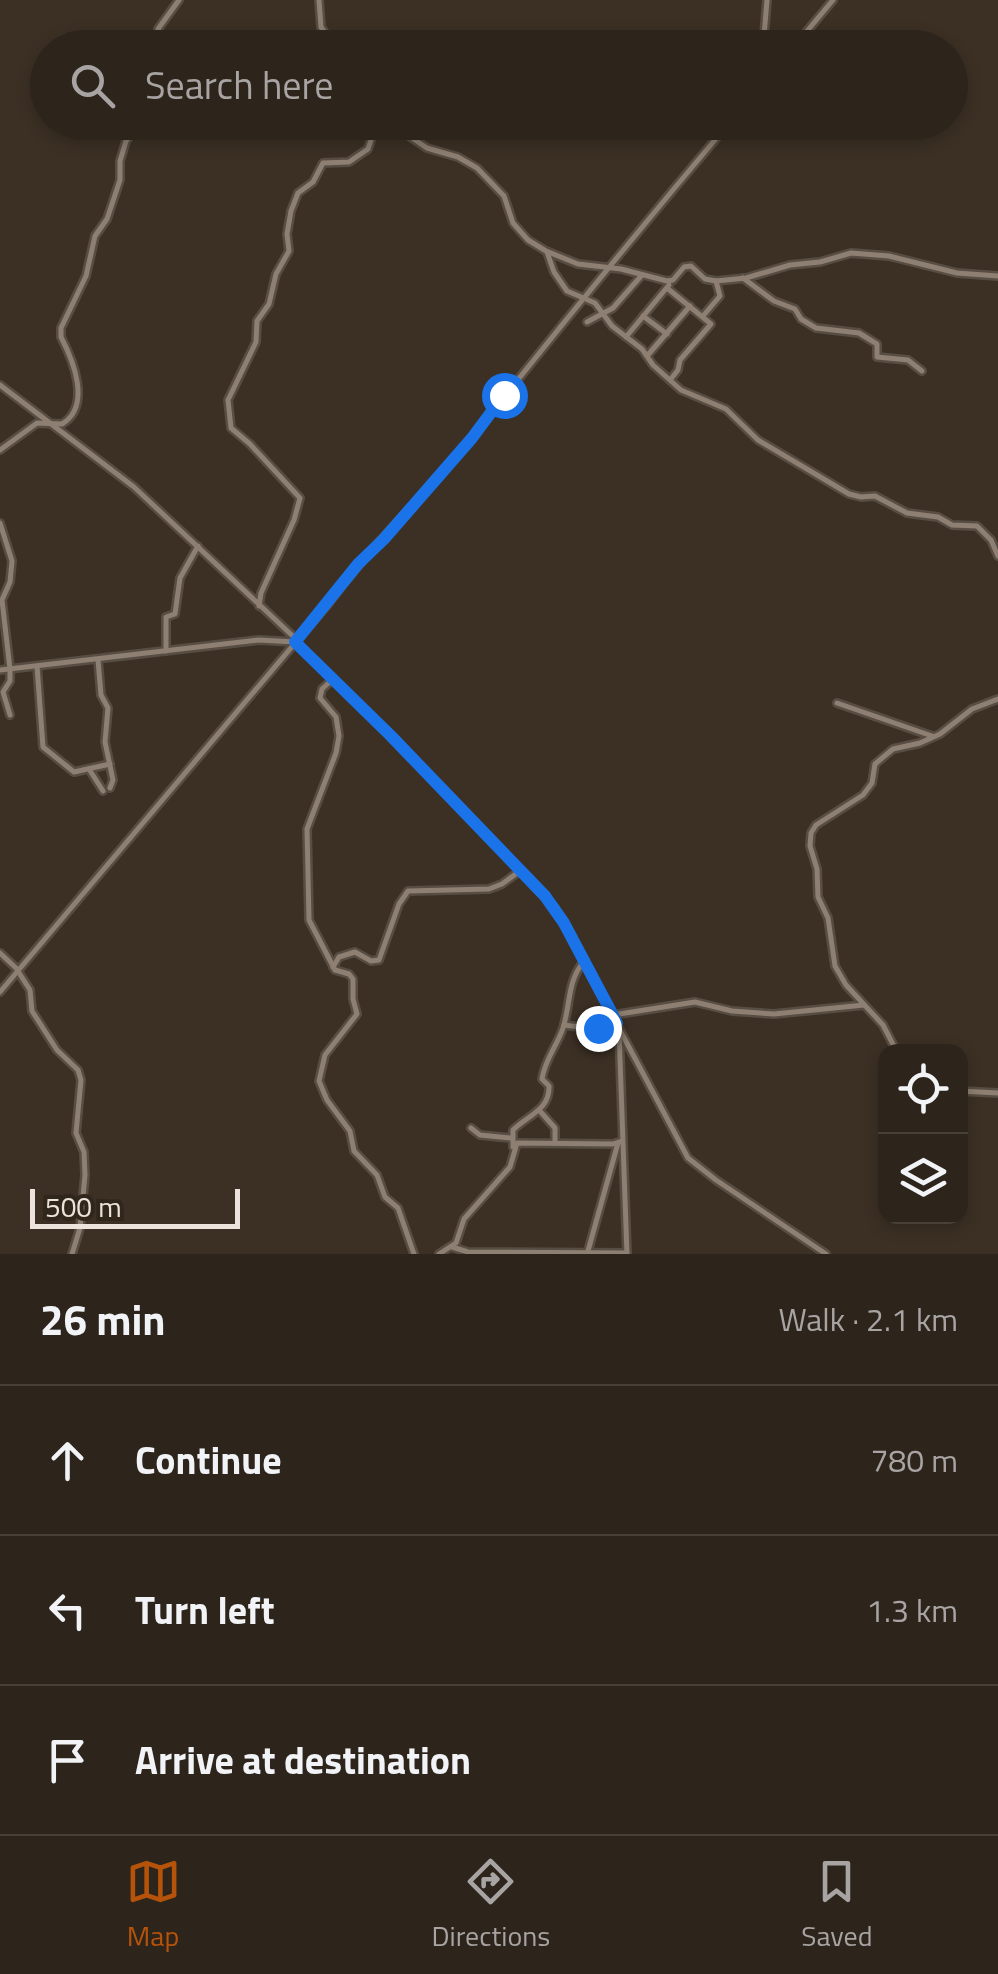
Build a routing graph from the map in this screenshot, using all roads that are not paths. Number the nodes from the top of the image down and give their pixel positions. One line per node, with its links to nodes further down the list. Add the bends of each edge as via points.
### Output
1 (178, 0): 5 (street)
2 (319, 0): 6 (street)
3 (767, 0): 7 (street)
4 (833, 0): 8 (street)
5 (158, 30)
6 (323, 30)
7 (764, 30)
8 (808, 30)
9 (127, 140): 33 (street, via 107,219 94,236 86,276 60,336 78,396 70,420)
10 (371, 140): 38 (street, via 349,162 323,163 298,194 288,219 290,251 228,400 230,428 300,498)
11 (415, 140): 13 (street, via 478,168 504,196 513,222)
12 (715, 140): 14 (street)
13 (546, 251): 14 (street); 21 (street, via 564,289)
14 (607, 269): 15 (street); 21 (street)
15 (642, 275): 18 (street); 23 (street)
16 (998, 276): 17 (street, via 846,253)
17 (743, 278): 19 (street); 30 (street, via 808,324 859,333 878,344 877,357 908,360)
18 (673, 280): 19 (street, via 688,266); 20 (street)
19 (716, 281): 25 (street, via 720,296)
20 (667, 288): 22 (street); 24 (street)
21 (582, 298): 23 (street); 39 (street, via 472,438)
22 (690, 306): 25 (street); 27 (street)
23 (603, 314): 26 (street); 28 (street)
24 (643, 316): 27 (street); 28 (street)
25 (702, 316): 31 (street, via 710,328)
26 (587, 322)
27 (667, 334): 29 (street)
28 (626, 337): 29 (street)
29 (646, 356): 31 (street)
30 (922, 371)
31 (670, 380): 37 (street, via 726,409 758,440 848,494 977,526)
32 (0, 385): 33 (street)
33 (53, 424): 34 (street, via 38,422); 36 (street)
34 (0, 450)
35 (0, 523): 43 (street, via 12,561 2,600)
36 (198, 546): 38 (street); 40 (street, via 180,578 176,614 166,616)
37 (998, 556)
38 (260, 606): 39 (street)
39 (296, 641): 40 (street); 45 (street); 56 (street)
40 (166, 651): 41 (street)
41 (98, 659): 42 (street); 50 (street)
42 (37, 666): 43 (street); 51 (street, via 43,747 72,772)
43 (10, 669): 44 (street); 48 (street, via 3,692)
44 (0, 670)
45 (333, 679): 52 (street); 55 (street, via 320,698 338,721 338,747 307,829 306,870 309,920)
46 (998, 699): 49 (street)
47 (837, 704): 49 (street)
48 (10, 715)
49 (935, 736): 58 (street, via 893,749 874,766 862,794 811,833 835,966)
50 (110, 764): 51 (street); 51 (street, via 114,780 107,790)
51 (89, 769)
52 (521, 870): 54 (street, via 554,908); 55 (street, via 490,889 406,892 378,960 355,952)
53 (0, 954): 56 (street)
54 (584, 960): 59 (street); 60 (street, via 570,983)
55 (333, 967): 75 (street, via 354,979 358,1014 325,1055 322,1090 350,1131 354,1152 398,1208)
56 (18, 971): 57 (street); 74 (street, via 30,990 32,1011 81,1080 76,1133 85,1156)
57 (0, 992)
58 (864, 1005): 59 (street, via 760,1014 688,1002); 62 (street)
59 (613, 1014): 61 (street)
60 (564, 1025): 61 (street); 65 (street, via 542,1076 549,1089)
61 (618, 1026): 68 (street); 78 (street, via 688,1158)
62 (893, 1044)
63 (968, 1092): 64 (street)
64 (998, 1094)
65 (543, 1109): 67 (street, via 516,1126); 69 (street)
66 (470, 1128): 67 (street)
67 (510, 1138): 70 (street)
68 (620, 1142): 69 (street); 73 (street); 77 (street)
69 (555, 1143): 70 (street, via 518,1142)
70 (514, 1150): 71 (street, via 510,1167 466,1216)
71 (452, 1247): 72 (street); 76 (street)
72 (526, 1253): 73 (street)
73 (588, 1253): 77 (street)
74 (72, 1254)
75 (414, 1254)
76 (440, 1254)
77 (627, 1254)
78 (826, 1254)

